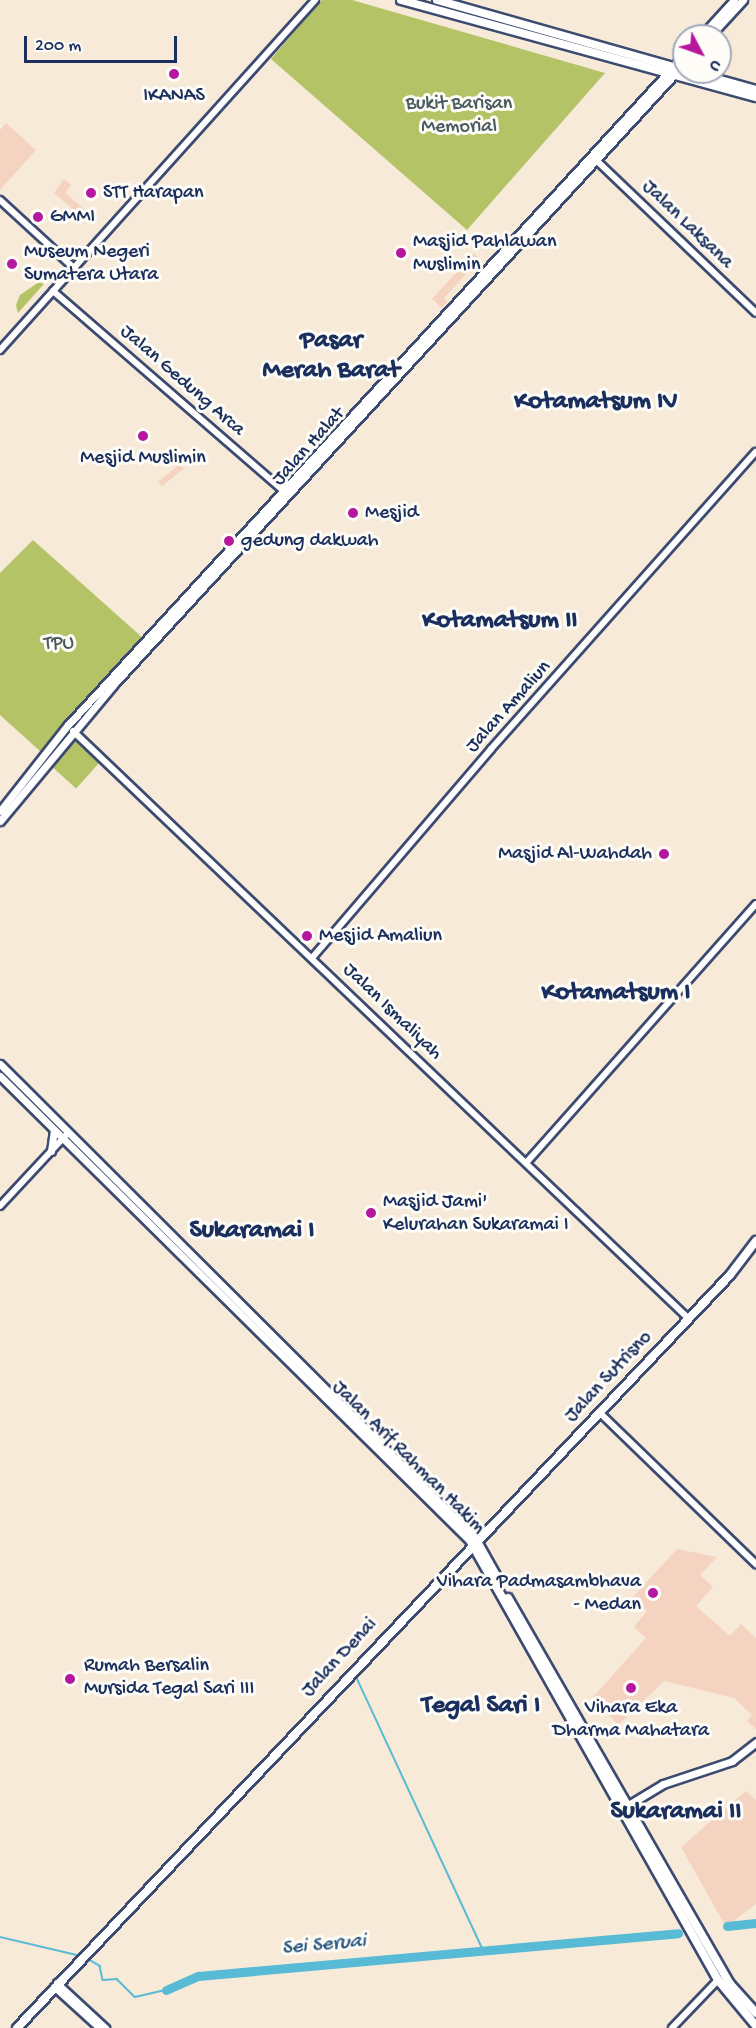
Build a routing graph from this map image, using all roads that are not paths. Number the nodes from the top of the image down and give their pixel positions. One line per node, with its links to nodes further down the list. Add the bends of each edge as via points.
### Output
1 (315, 0): 20 (street)
2 (401, 0): 7 (main road)
3 (437, 0): 6 (main road)
4 (734, 0): 8 (main road)
5 (743, 0): 9 (main road)
6 (452, 4): 7 (main road); 10 (main road)
7 (449, 14): 10 (main road)
8 (712, 24)
9 (721, 24)
10 (545, 36): 11 (main road)
11 (672, 68)
12 (672, 74): 25 (main road, Jalan Halat)
13 (672, 75): 18 (main road, Jalan Halat)
14 (732, 83): 16 (main road)
15 (719, 84): 17 (main road)
16 (756, 90)
17 (756, 97)
18 (596, 160): 22 (street, Jalan Laksana); 25 (main road, Jalan Halat)
19 (0, 200): 20 (street)
20 (75, 268): 21 (street)
21 (53, 291): 23 (street); 25 (street, Jalan Gedung Arca)
22 (756, 313)
23 (0, 350)
24 (756, 452): 30 (street, Jalan Amaliun, via 491,749)
25 (286, 492): 26 (main road, Jalan Halat); 27 (main road, Jalan Halat, via 67,726)
26 (73, 731): 28 (main road, Jalan Halat); 30 (street, Jalan Ismaliyah)
27 (0, 811)
28 (0, 821)
29 (756, 904): 36 (street)
30 (312, 958): 36 (street, Jalan Ismaliyah)
31 (1, 1070): 32 (main road, Jalan Arif Rahman Hakim); 33 (main road, Jalan Arif Rahman Hakim)
32 (54, 1130): 34 (main road, Jalan Arif Rahman Hakim); 35 (main road)
33 (69, 1132): 34 (street); 41 (main road, Jalan Arif Rahman Hakim)
34 (62, 1138): 35 (street); 41 (main road, Jalan Arif Rahman Hakim)
35 (51, 1151): 37 (street)
36 (526, 1163): 39 (street, Jalan Ismaliyah)
37 (0, 1206)
38 (756, 1241): 39 (main road, Jalan Sutrisno)
39 (688, 1318): 40 (main road, Jalan Sutrisno)
40 (599, 1412): 41 (main road, Jalan Sutrisno); 42 (street)
41 (476, 1540): 44 (main road, Jalan Arif Rahman Hakim); 46 (main road, Jalan Denai)
42 (756, 1564)
43 (756, 1742): 44 (main road, via 732,1761 663,1784)
44 (626, 1807): 45 (main road, Jalan Arif Rahman Hakim); 47 (main road, Jalan Arif Rahman Hakim, via 730,1984)
45 (718, 1980): 48 (main road, Jalan Arif Rahman Hakim); 52 (street)
46 (56, 1985): 49 (main road, Jalan Denai); 50 (street); 51 (street)
47 (756, 2013)
48 (756, 2026)
49 (17, 2028)
50 (99, 2028)
51 (106, 2028)
52 (672, 2028)

